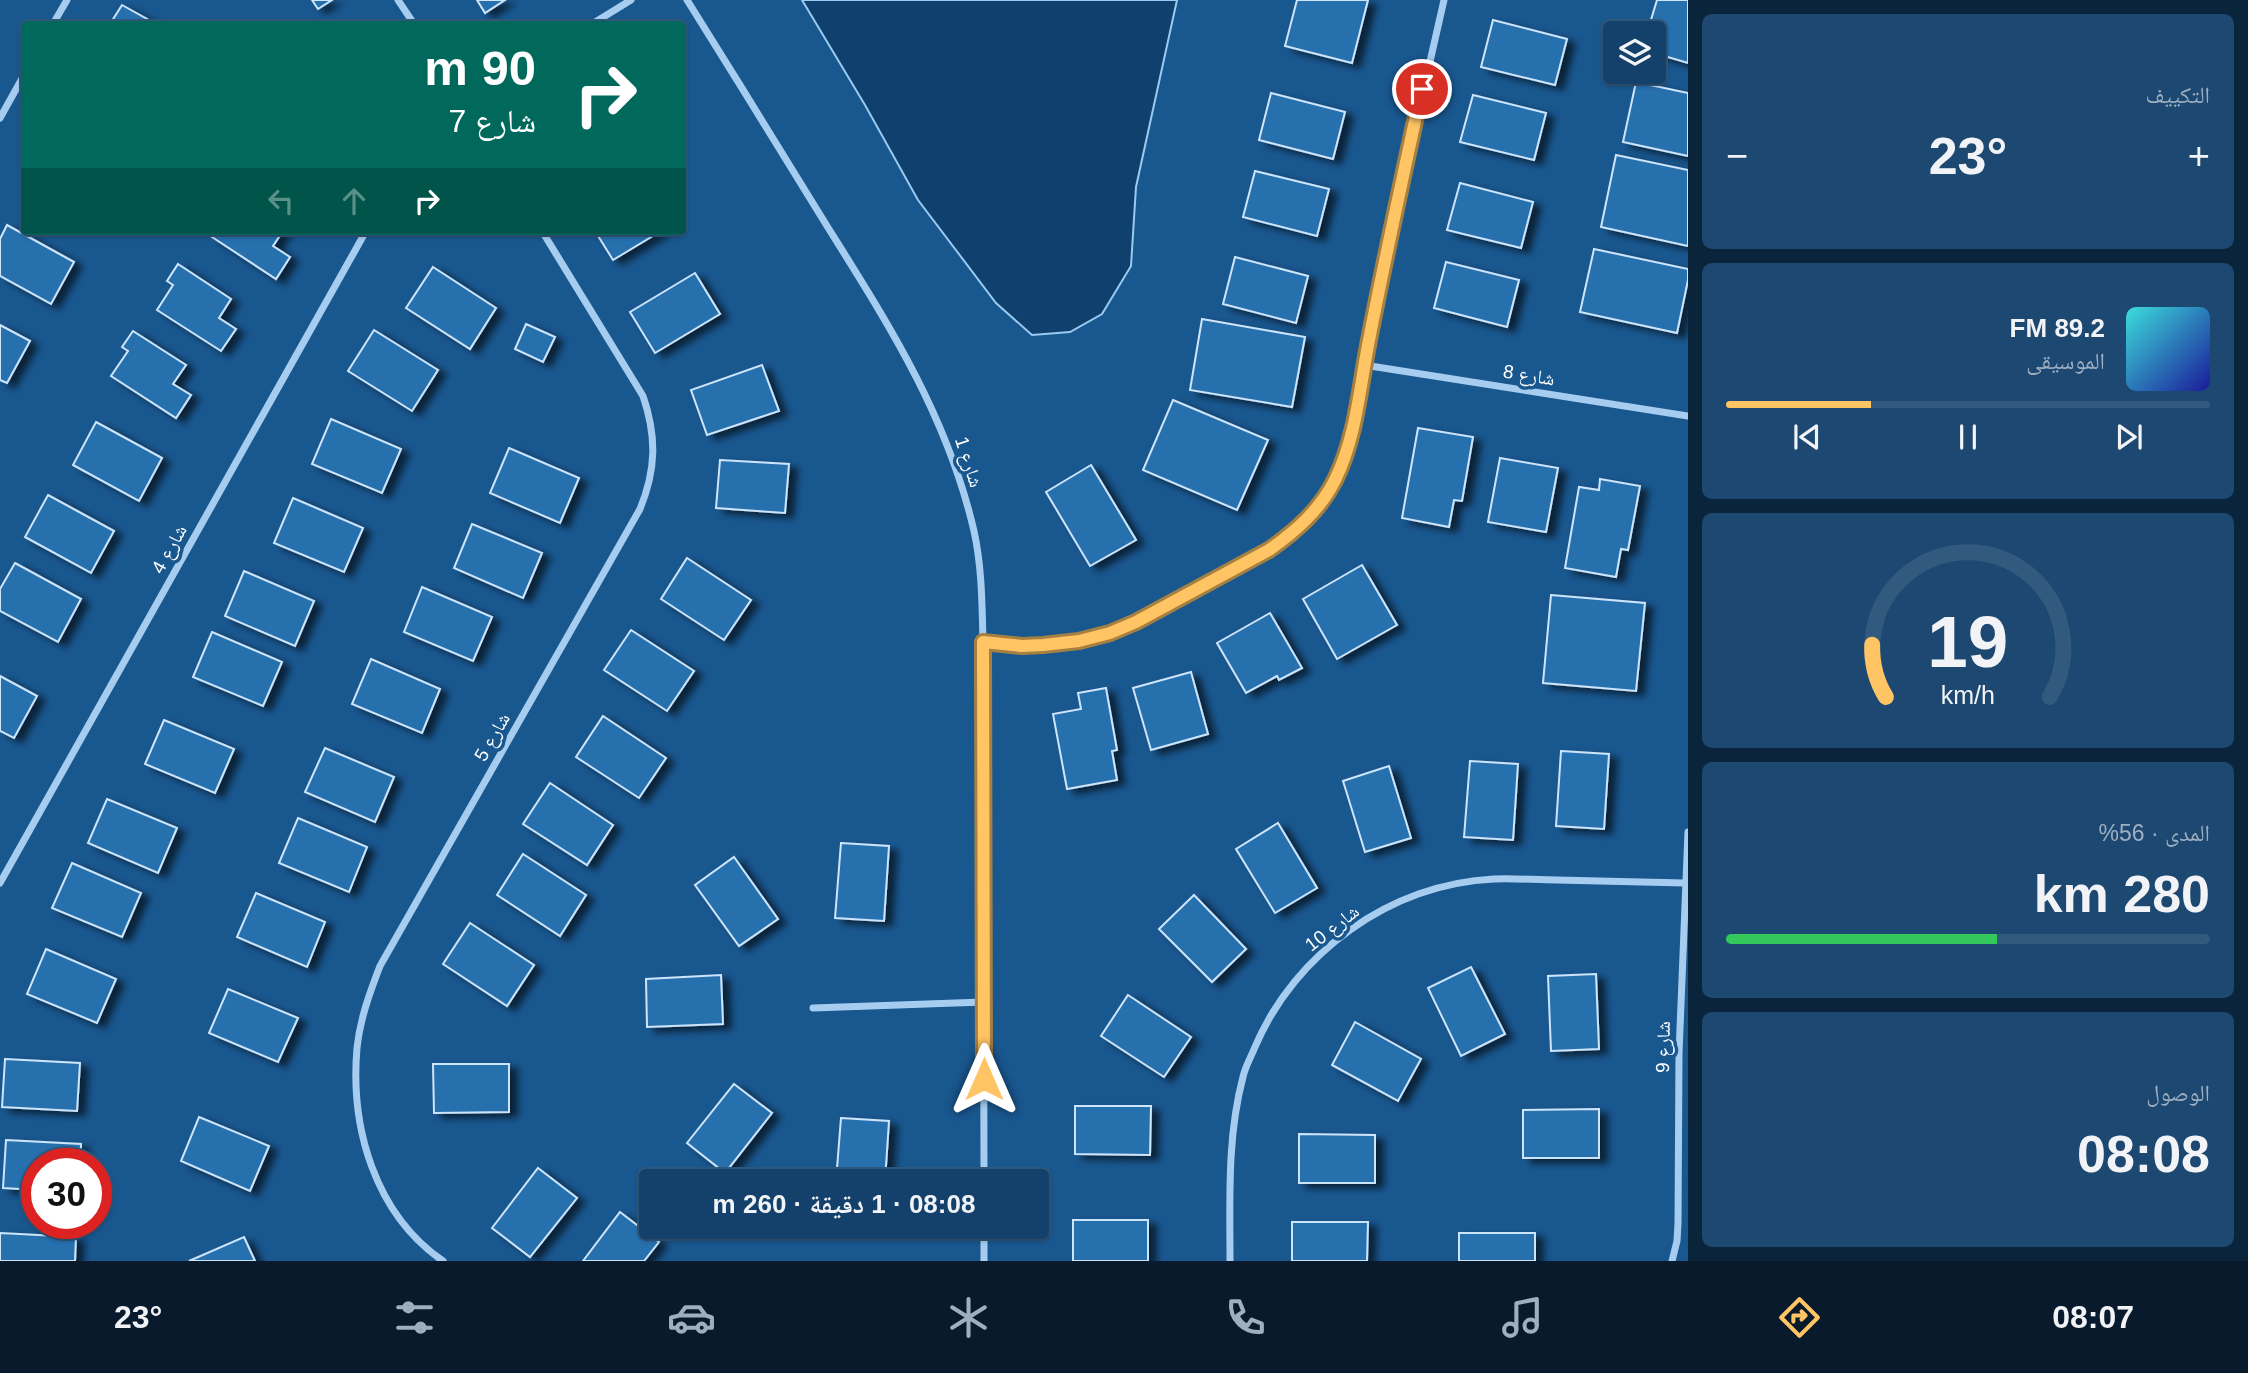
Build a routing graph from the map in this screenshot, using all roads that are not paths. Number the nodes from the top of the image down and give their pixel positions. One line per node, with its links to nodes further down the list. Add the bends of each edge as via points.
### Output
1 (67, 0): 6 (street)
2 (398, 0): 7 (street)
3 (631, 0): 8 (street)
4 (687, 0): 15 (street, شارع 1, via 906,354 941,426 974,533 982,587)
5 (1444, 0): 13 (street)
6 (55, 21)
7 (412, 21)
8 (597, 21)
9 (21, 80): 10 (street)
10 (0, 118)
11 (364, 235): 17 (street, شارع 4)
12 (544, 235): 23 (street, شارع 5, via 643,396 651,419 654,465 640,509 380,966 365,1005 357,1046 356,1088 370,1166 407,1229)
13 (1364, 365): 14 (street, شارع 8); 15 (street, via 1344,460 1322,502 1289,536 1110,633 1043,645)
14 (1688, 416)
15 (983, 642): 19 (street, شارع 1)
16 (1688, 832): 18 (street, شارع 9)
17 (0, 883)
18 (1684, 883): 25 (street, شارع 10, via 1492,879 1437,888 1385,908 1338,938 1297,976 1266,1022 1244,1073 1230,1158); 26 (street, شارع 9, via 1678,1223)
19 (984, 1002): 20 (street); 21 (street, شارع 1)
20 (813, 1008)
21 (984, 1169)
22 (984, 1239): 24 (street)
23 (443, 1261)
24 (984, 1261)
25 (1230, 1261)
26 (1672, 1261)

